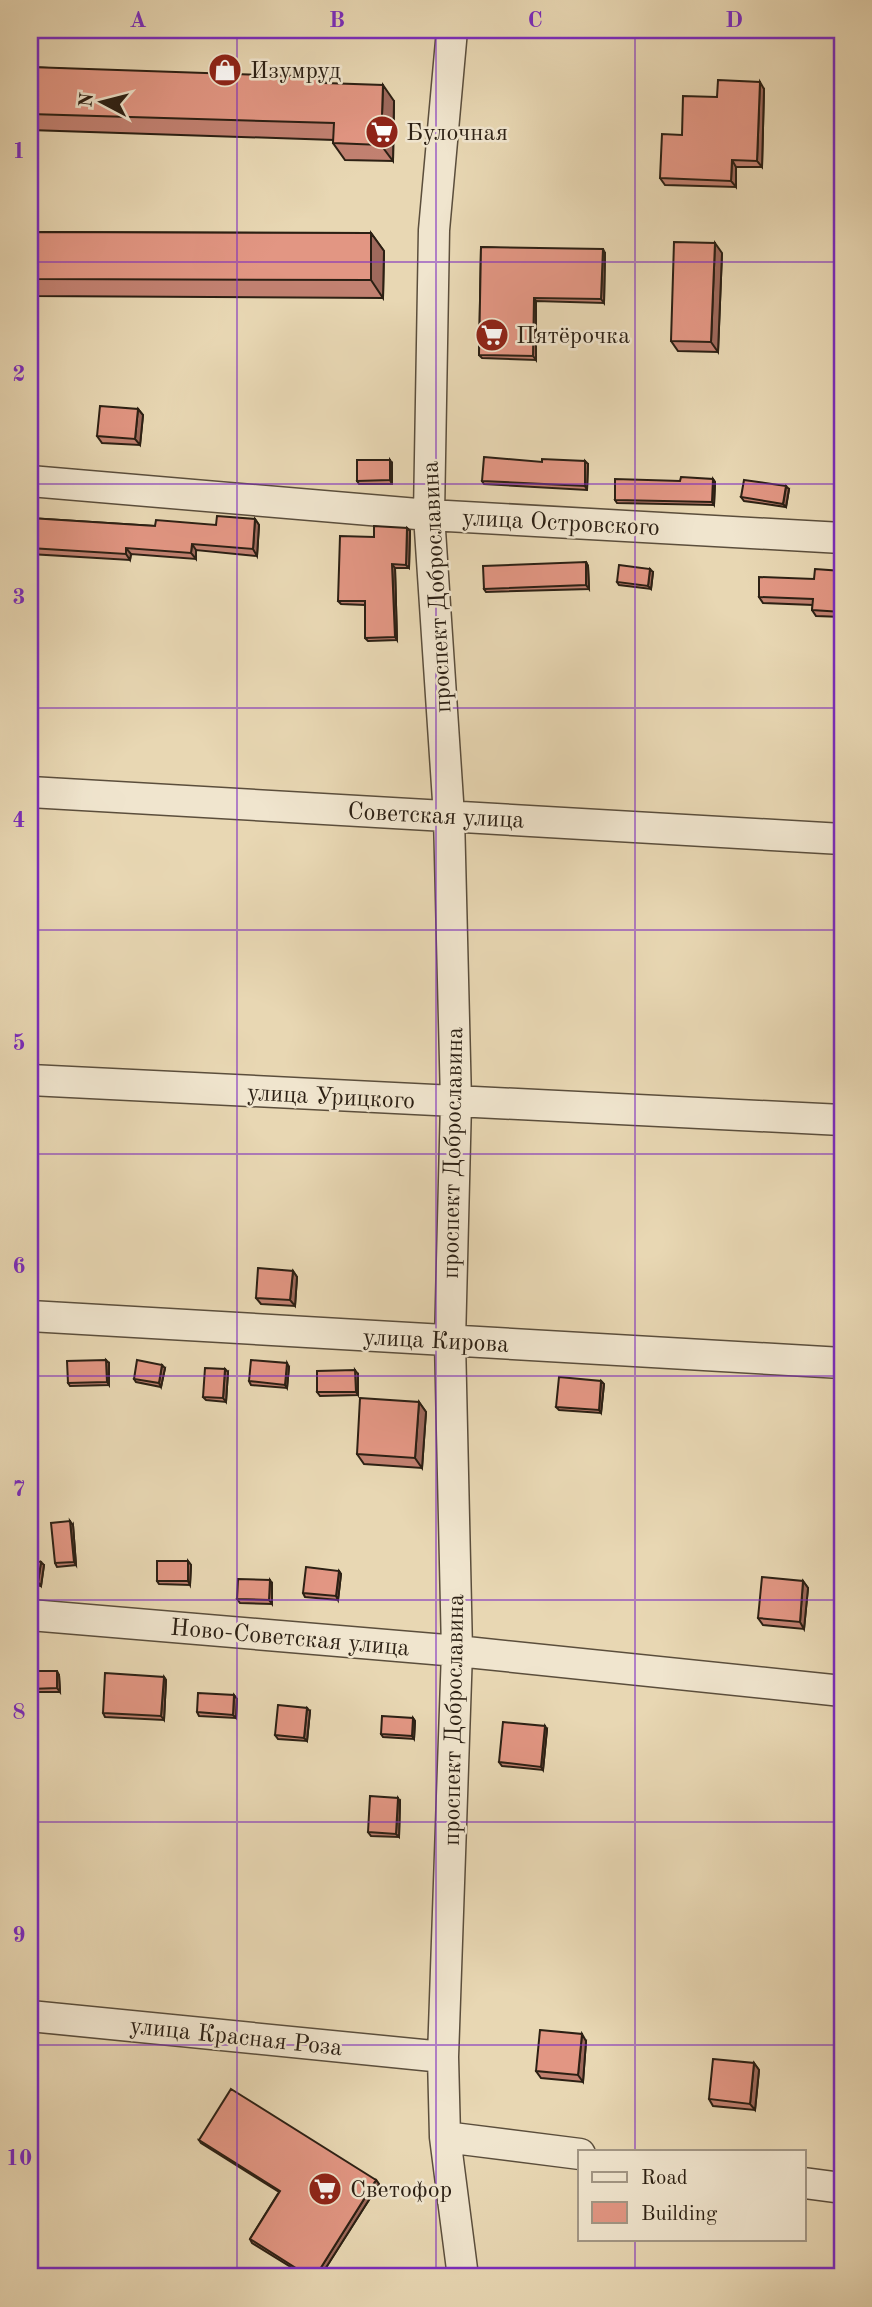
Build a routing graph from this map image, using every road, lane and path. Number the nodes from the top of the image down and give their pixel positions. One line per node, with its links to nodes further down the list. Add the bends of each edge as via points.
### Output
1 (452, 30): 3 (street, проспект Доброславина, via 434,230)
2 (30, 481): 3 (street, улица Островского)
3 (429, 515): 4 (street, улица Островского); 6 (street, проспект Доброславина)
4 (842, 538)
5 (30, 792): 6 (street, Советская улица)
6 (449, 816): 7 (street, Советская улица); 9 (street, проспект Доброславина)
7 (842, 839)
8 (30, 1080): 9 (street, улица Урицкого)
9 (456, 1102): 10 (street, улица Урицкого); 12 (street, проспект Доброславина)
10 (842, 1120)
11 (30, 1316): 12 (street, улица Кирова)
12 (450, 1341): 13 (street, улица Кирова); 15 (street, проспект Доброславина)
13 (842, 1363)
14 (30, 1615): 15 (street, Ново-Советская улица)
15 (457, 1651): 16 (street, Ново-Советская улица); 18 (street, проспект Доброславина)
16 (842, 1691)
17 (30, 2016): 18 (street, улица Красная Роза)
18 (443, 2057): 19 (street, проспект Доброславина)
19 (445, 2137): 20 (street); 23 (street, проспект Доброславина)
20 (578, 2154)
21 (806, 2183): 22 (street)
22 (842, 2188)
23 (463, 2277)

